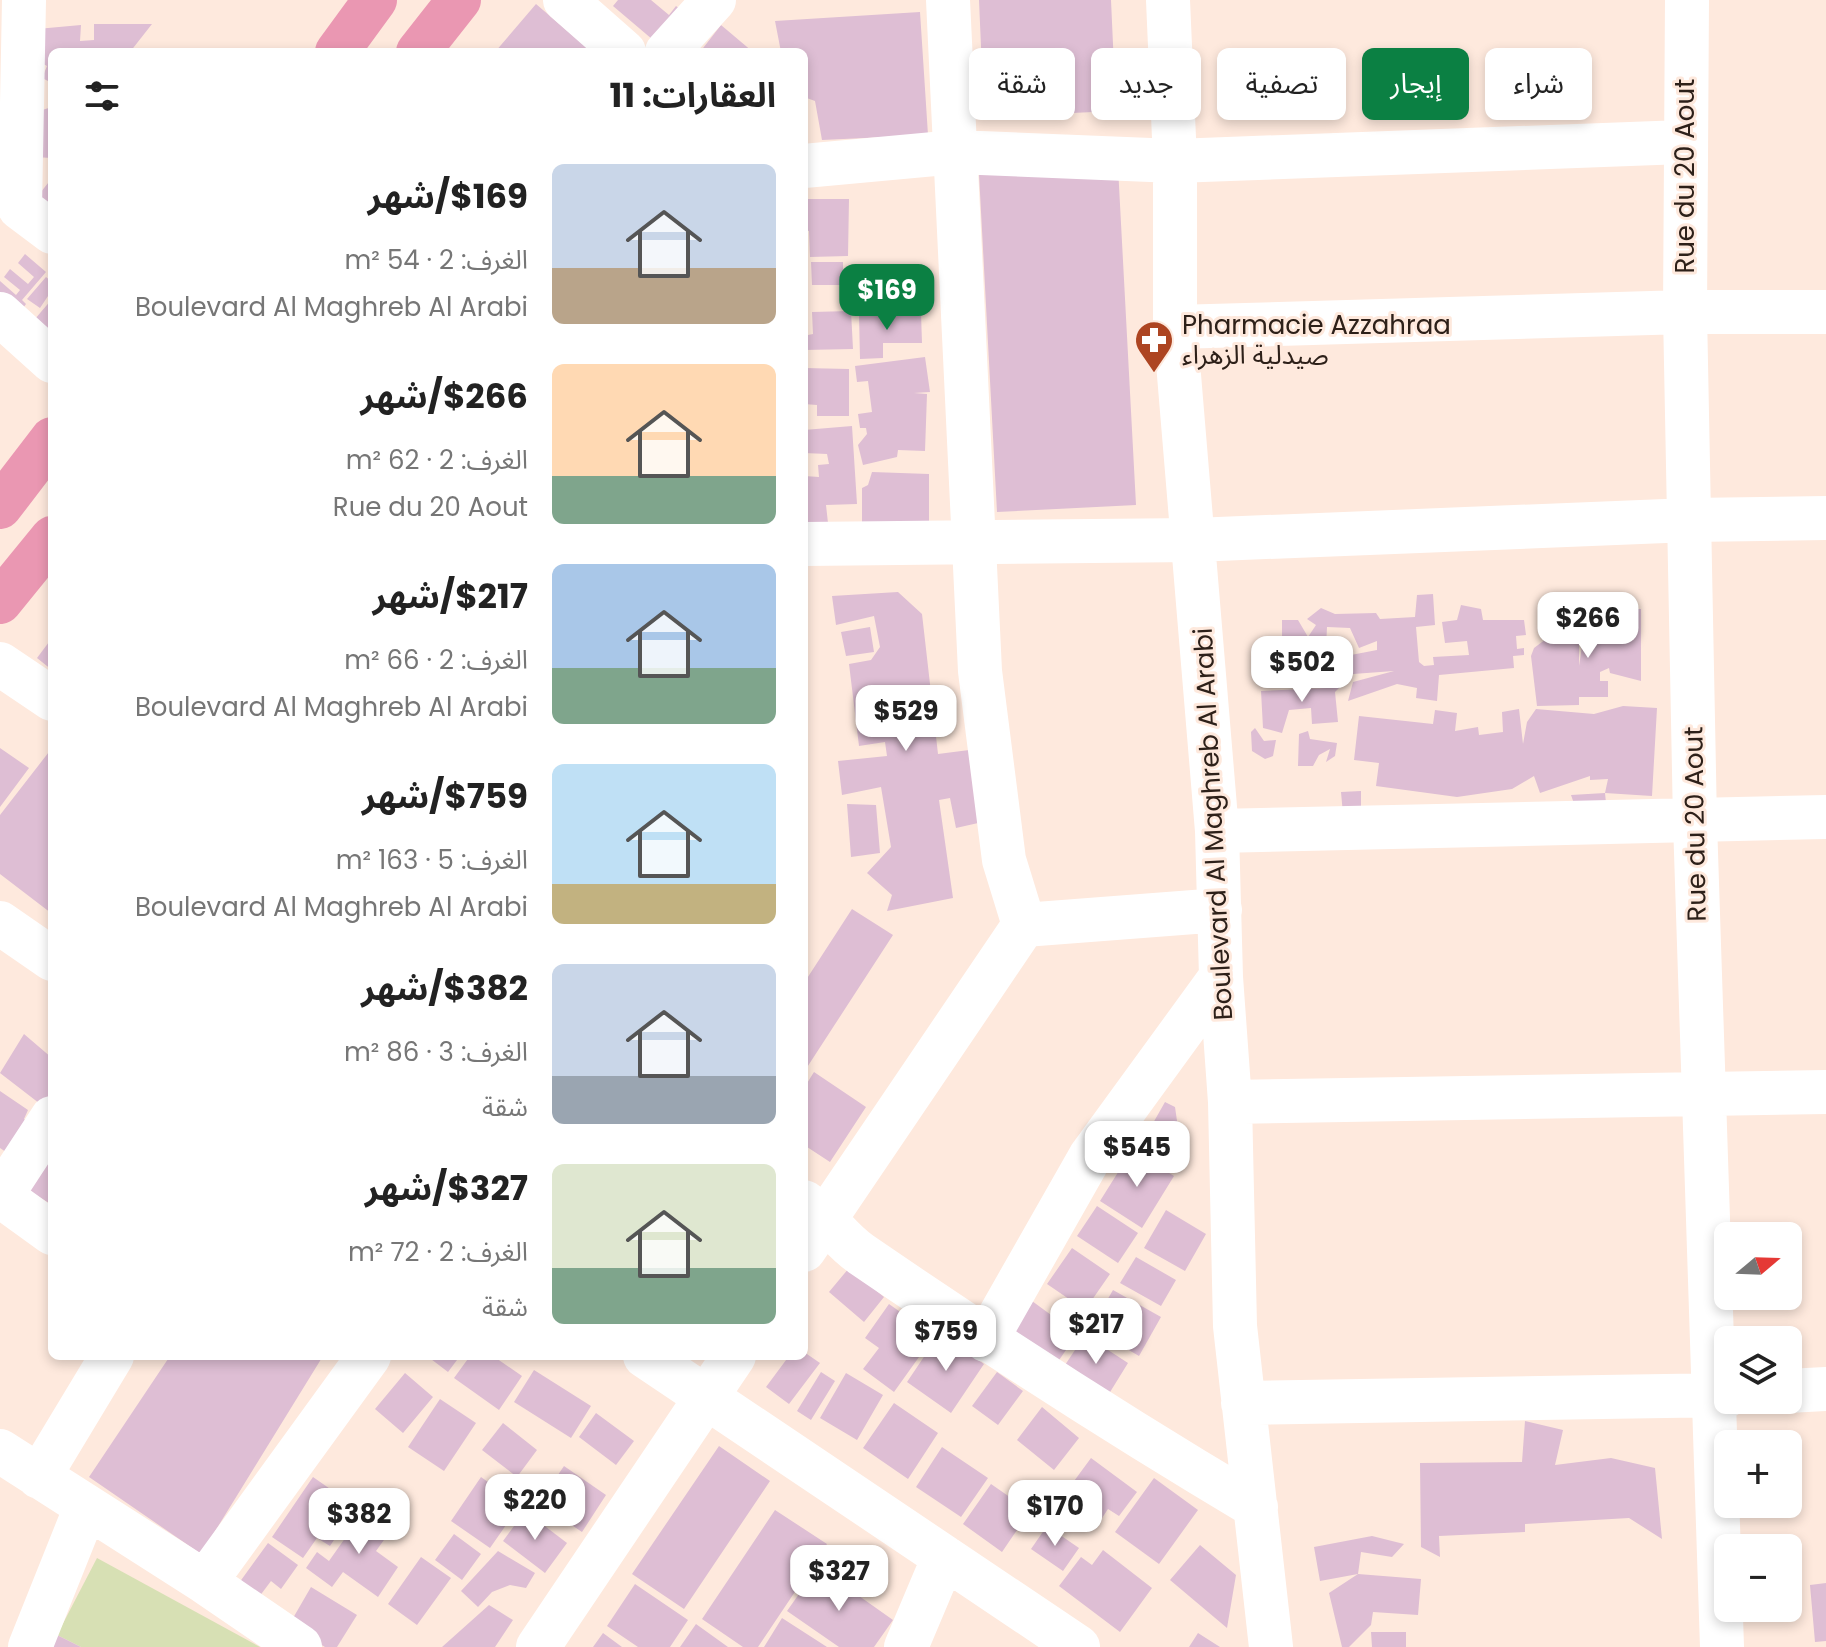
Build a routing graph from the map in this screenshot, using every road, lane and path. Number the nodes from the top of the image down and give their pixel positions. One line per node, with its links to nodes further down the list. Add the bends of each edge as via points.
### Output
1 (24, 0): 13 (street)
2 (375, 0): 9 (main road)
3 (459, 0): 10 (main road)
4 (565, 0): 11 (street)
5 (714, 0): 12 (street)
6 (948, 0): 15 (street)
7 (1168, 0): 16 (street, Boulevard Al Maghreb Al Arabi)
8 (1687, 0): 14 (street, Rue du 20 Aout)
9 (340, 48)
10 (421, 48)
11 (619, 48)
12 (671, 48)
13 (11, 72): 18 (street)
14 (1683, 142): 16 (street); 19 (street, Rue du 20 Aout)
15 (956, 152): 16 (street); 17 (street); 29 (street)
16 (1175, 161): 22 (street, Boulevard Al Maghreb Al Arabi)
17 (808, 166)
18 (24, 225)
19 (1685, 312): 20 (street); 22 (street); 27 (street, Rue du 20 Aout)
20 (1826, 312)
21 (0, 314): 23 (street)
22 (1175, 327): 28 (street, Boulevard Al Maghreb Al Arabi)
23 (48, 357)
24 (48, 444): 25 (main road)
25 (0, 507)
26 (1826, 518): 27 (street)
27 (1690, 520): 28 (street); 36 (street, Rue du 20 Aout)
28 (1194, 540): 29 (street); 37 (street, Boulevard Al Maghreb Al Arabi)
29 (973, 542): 31 (street); 40 (street, via 993,790 1004,860)
30 (48, 543): 32 (main road)
31 (808, 544)
32 (0, 602)
33 (0, 664): 34 (street)
34 (48, 696)
35 (1826, 817): 36 (street)
36 (1695, 822): 37 (street); 44 (street, Rue du 20 Aout)
37 (1217, 831): 38 (street, Boulevard Al Maghreb Al Arabi)
38 (1220, 910): 40 (street); 42 (street, Boulevard Al Maghreb Al Arabi)
39 (0, 923): 41 (street)
40 (1024, 925): 47 (street)
41 (48, 956)
42 (1221, 977): 45 (street, Boulevard Al Maghreb Al Arabi); 50 (street, via 1090,1157)
43 (1826, 1092): 44 (street)
44 (1702, 1094): 45 (street); 49 (street, Rue du 20 Aout)
45 (1230, 1102): 59 (street, Boulevard Al Maghreb Al Arabi, via 1235,1326)
46 (48, 1124): 48 (street, via 1,1196)
47 (811, 1223): 50 (street)
48 (48, 1230)
49 (1716, 1326)
50 (986, 1340): 64 (street)
51 (110, 1360): 62 (street)
52 (366, 1360): 66 (street)
53 (651, 1360): 58 (street)
54 (731, 1360): 58 (street)
55 (1826, 1389): 56 (street)
56 (1802, 1390)
57 (1714, 1395): 59 (street)
58 (706, 1397): 65 (street); 69 (street)
59 (1243, 1403): 64 (street, Boulevard Al Maghreb Al Arabi)
60 (1720, 1414): 73 (street, Rue du 20 Aout)
61 (0, 1451): 62 (street)
62 (39, 1477): 63 (street)
63 (86, 1507): 66 (street); 67 (street)
64 (1256, 1507): 72 (street, Boulevard Al Maghreb Al Arabi)
65 (944, 1557): 70 (street); 71 (street)
66 (205, 1582): 68 (street)
67 (30, 1647)
68 (300, 1647)
69 (538, 1647)
70 (906, 1647)
71 (1078, 1647)
72 (1271, 1647)
73 (1722, 1647)

